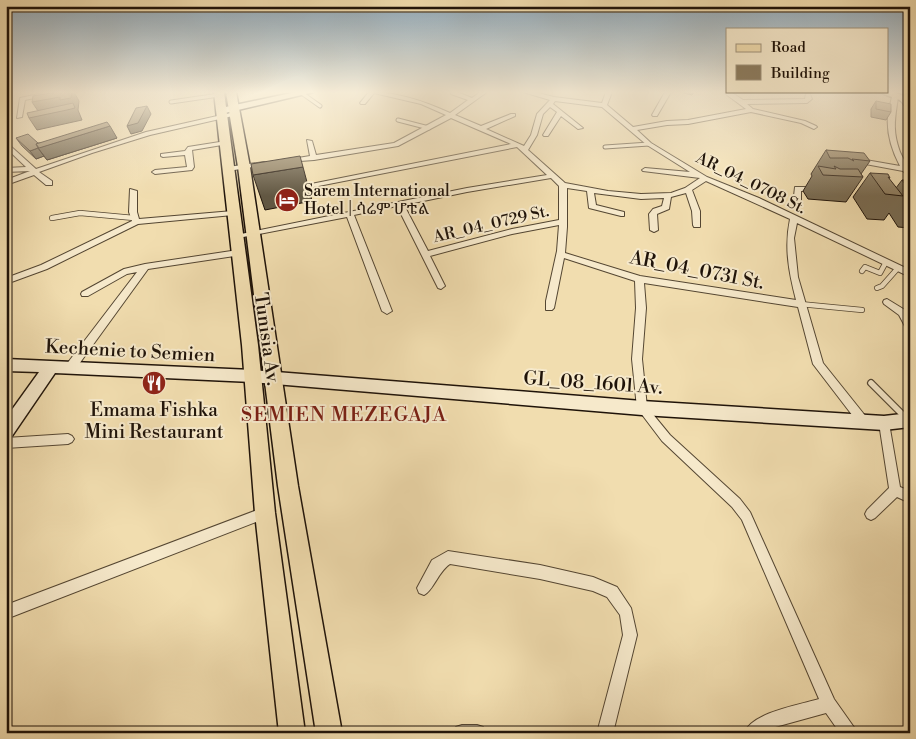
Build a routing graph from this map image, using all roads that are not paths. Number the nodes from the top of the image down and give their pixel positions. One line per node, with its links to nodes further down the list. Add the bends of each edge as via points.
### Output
1 (177, 126): 32 (street)
2 (227, 126): 18 (main road, Tunisia Av.)
3 (232, 126): 28 (main road, Tunisia Av.)
4 (423, 126): 12 (lane)
5 (478, 126): 13 (street)
6 (486, 126): 13 (street)
7 (536, 126): 20 (street, via 534,135)
8 (551, 126): 15 (street)
9 (630, 126): 14 (street, AR_04_0708 St.)
10 (649, 126): 14 (street)
11 (893, 126): 30 (street)
12 (429, 128): 24 (street, via 396,145)
13 (482, 128): 20 (street)
14 (633, 129): 19 (street, AR_04_0708 St.)
15 (546, 135)
16 (309, 141): 24 (street)
17 (6, 144): 32 (street)
18 (226, 144): 22 (street, via 192,148); 29 (main road, Tunisia Av.)
19 (649, 144): 21 (lane); 37 (street, AR_04_0708 St.)
20 (522, 147): 35 (street); 44 (street)
21 (605, 147)
22 (188, 153): 23 (street); 34 (street, via 190,169)
23 (163, 155)
24 (314, 158): 26 (street)
25 (860, 161): 30 (street)
26 (279, 162)
27 (270, 164): 28 (street)
28 (244, 167): 29 (street); 58 (main road, Tunisia Av., via 253,197)
29 (228, 169): 49 (main road, Tunisia Av.)
30 (905, 169): 36 (street)
31 (6, 170): 32 (street)
32 (35, 170): 38 (street); 39 (street)
33 (645, 170): 37 (street)
34 (155, 172)
35 (552, 176): 40 (street); 47 (street)
36 (910, 176)
37 (702, 177): 42 (street); 53 (street, AR_04_0708 St.)
38 (6, 183)
39 (49, 183)
40 (563, 186): 41 (street); 55 (street)
41 (590, 190): 46 (street); 50 (street, via 592,206)
42 (688, 190): 46 (street); 56 (street, via 696,211)
43 (827, 190): 48 (street, via 798,189)
44 (287, 191)
45 (133, 192): 54 (street)
46 (668, 195): 57 (street, via 666,207 653,214)
47 (400, 204): 51 (street); 61 (street)
48 (797, 205)
49 (233, 213): 54 (street); 59 (main road, Tunisia Av.)
50 (621, 214)
51 (350, 215): 58 (street); 77 (street)
52 (52, 218): 54 (lane, via 80,214)
53 (794, 218): 63 (street, AR_04_0708 St.); 74 (street, via 790,238)
54 (135, 220): 69 (street, via 44,267)
55 (563, 222): 61 (street, AR_04_0729 St., via 528,227); 62 (street)
56 (696, 225)
57 (654, 230)
58 (252, 234): 59 (street); 84 (main road, Tunisia Av.)
59 (236, 237): 60 (main road, Tunisia Av.)
60 (238, 253): 64 (street); 83 (main road, Tunisia Av.)
61 (426, 254): 70 (street)
62 (560, 254): 68 (street, AR_04_0731 St.); 75 (street)
63 (886, 262): 65 (street, AR_04_0708 St.); 66 (lane, via 880,273 865,267)
64 (145, 267): 72 (street, via 124,272); 82 (street)
65 (898, 268): 67 (street, AR_04_0708 St.); 71 (lane)
66 (862, 271)
67 (910, 274)
68 (639, 279): 74 (street, AR_04_0731 St.); 86 (street, via 641,308 637,359)
69 (6, 281)
70 (441, 286)
71 (877, 288)
72 (85, 294)
73 (887, 302): 78 (street)
74 (800, 304): 76 (lane); 88 (street, via 818,364)
75 (549, 308)
76 (862, 310)
77 (388, 312)
78 (906, 314): 79 (street)
79 (910, 328)
80 (6, 364): 81 (main road, Kechenie to Semien)
81 (50, 368): 82 (main road, Kechenie to Semien); 90 (main road)
82 (70, 368): 83 (main road, Kechenie to Semien)
83 (252, 376): 84 (main road, Kechenie to Semien); 95 (main road, Tunisia Av.)
84 (273, 378): 86 (main road, GL_08_1601 Av.); 101 (main road, Tunisia Av.)
85 (871, 383): 87 (lane)
86 (642, 408): 88 (main road, GL_08_1601 Av.); 99 (street, via 662,434 736,502 746,516)
87 (909, 420): 89 (main road, GL_08_1601 Av.)
88 (863, 421): 89 (main road, GL_08_1601 Av.)
89 (884, 423): 93 (street)
90 (6, 431)
91 (68, 439): 92 (street)
92 (6, 443)
93 (895, 490): 94 (street); 96 (street)
94 (910, 497)
95 (265, 513): 98 (street); 100 (main road, Tunisia Av.)
96 (870, 514)
97 (424, 588): 104 (street, via 437,565 448,557 540,572 593,584 612,592 626,613 630,635)
98 (6, 612)
99 (829, 704): 105 (street, via 764,723); 106 (street)
100 (292, 733)
101 (329, 733)
102 (462, 733): 103 (street)
103 (477, 733)
104 (605, 733)
105 (752, 733)
106 (850, 733)

